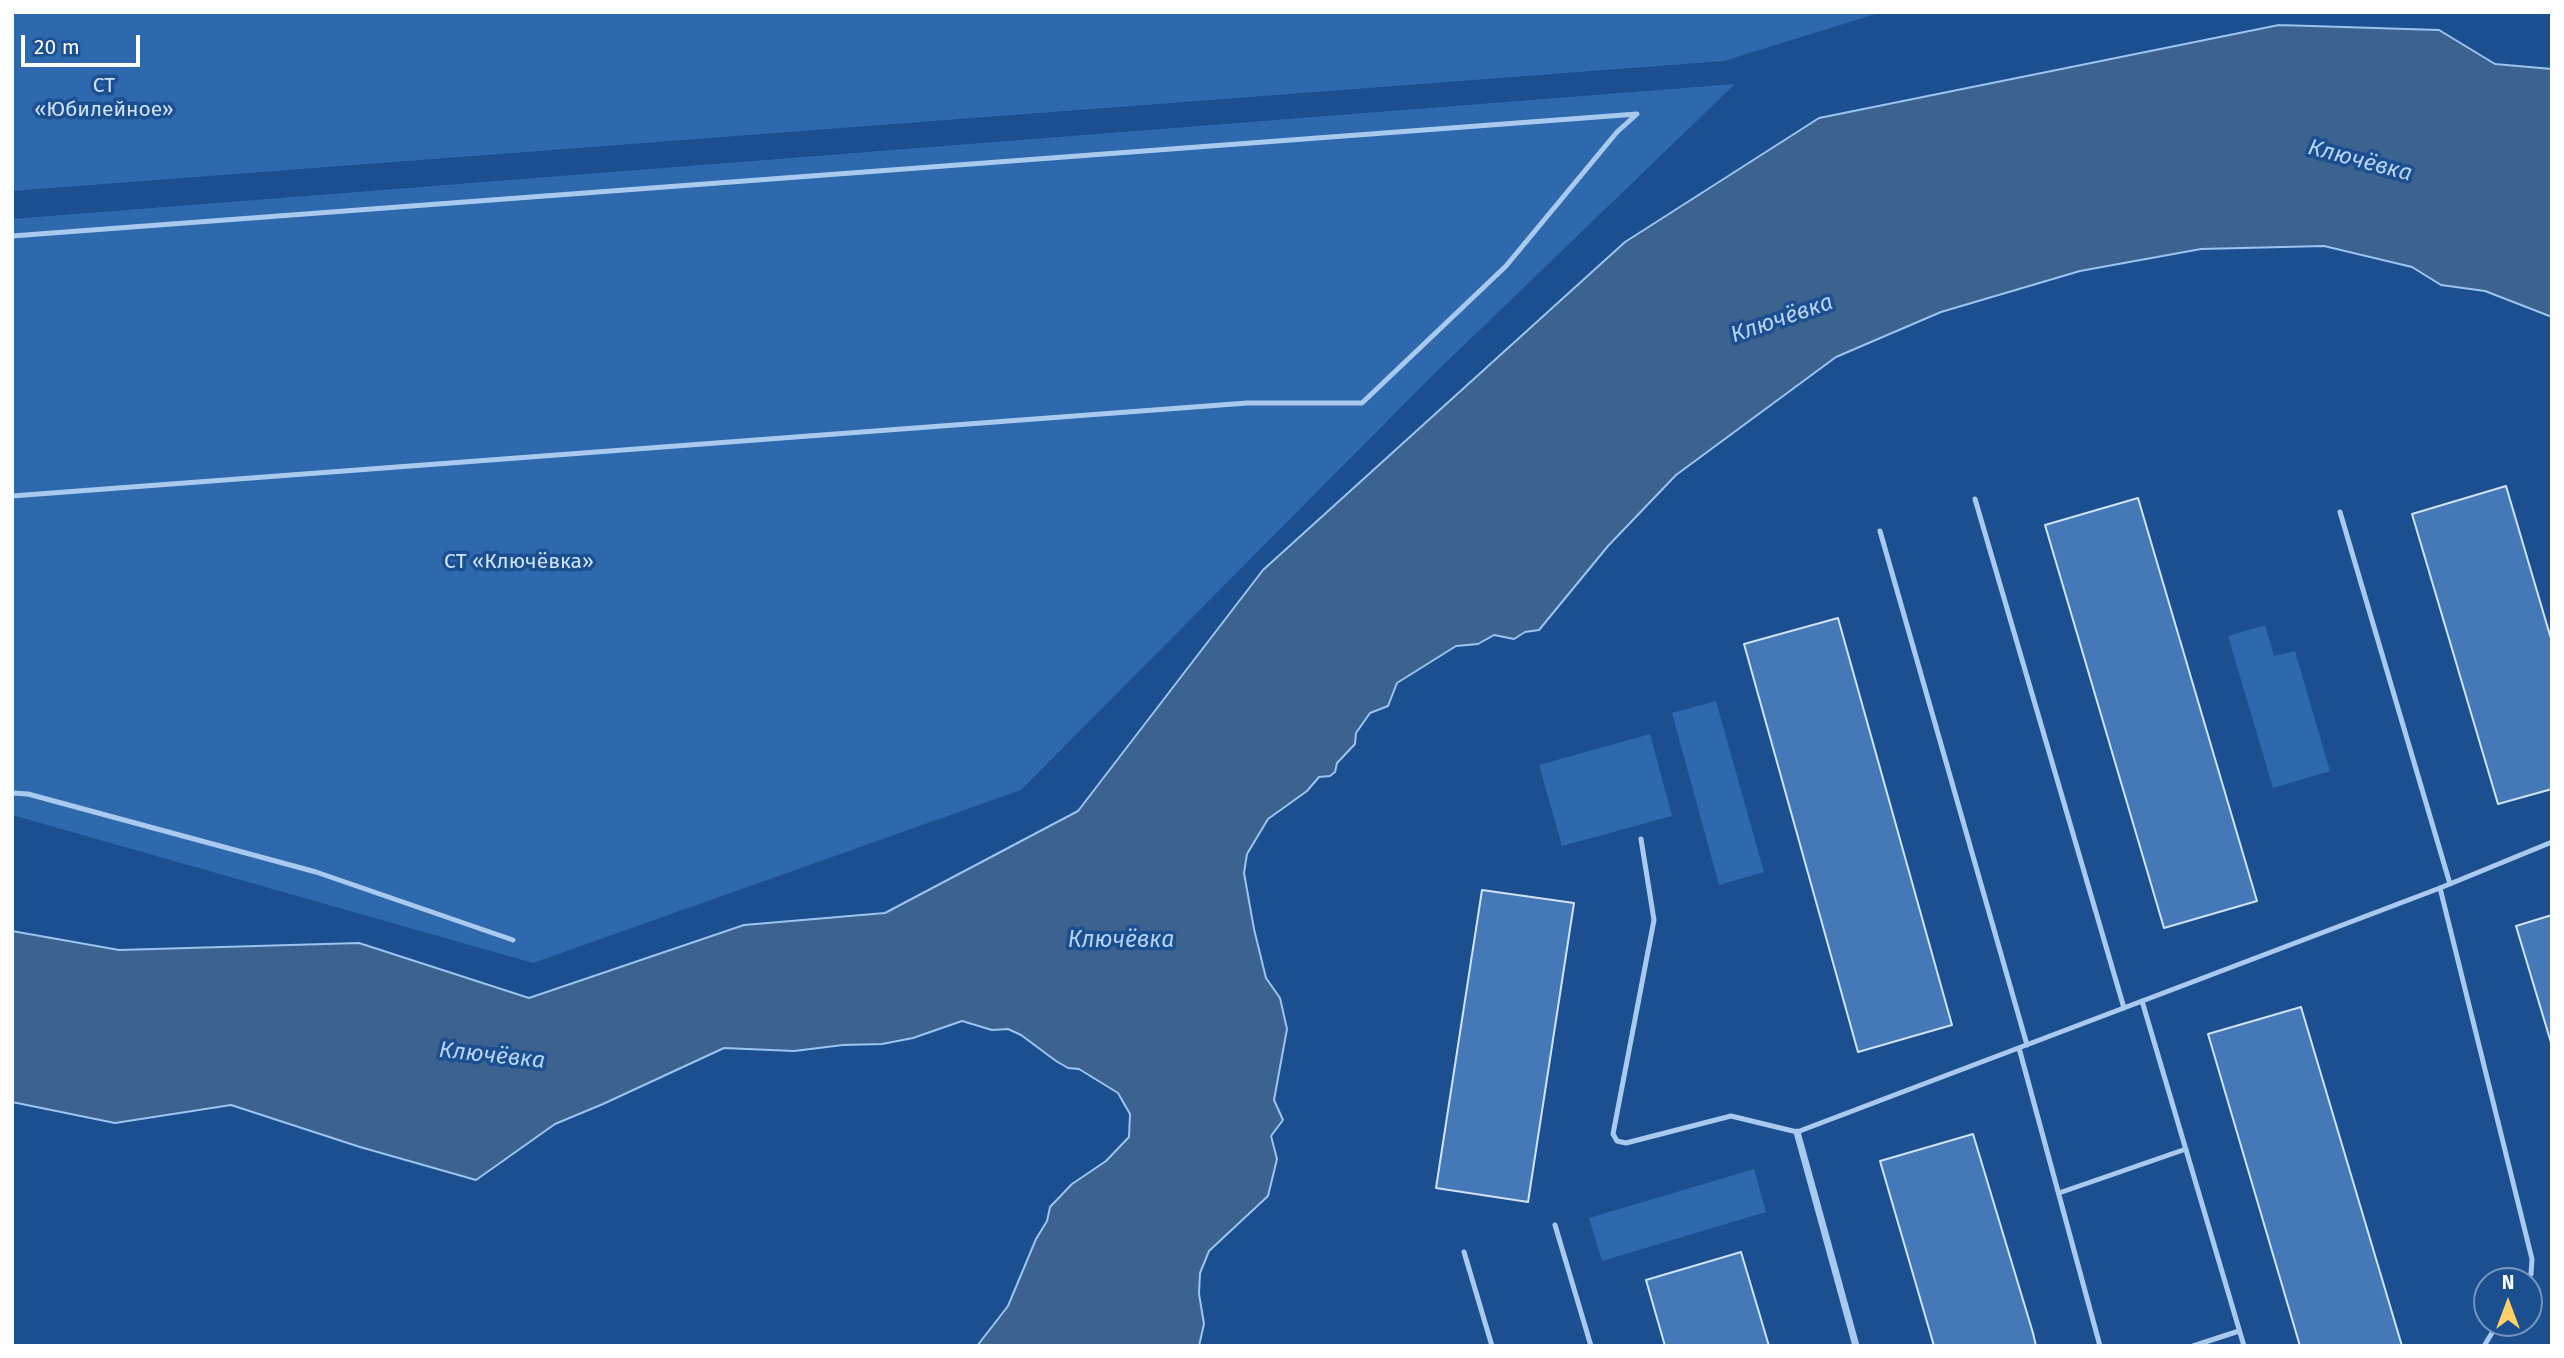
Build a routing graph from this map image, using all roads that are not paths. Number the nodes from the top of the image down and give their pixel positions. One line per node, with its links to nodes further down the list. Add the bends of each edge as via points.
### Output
1 (12, 236): 2 (lane, via 1637,114 1616,132 1506,266 1362,403 1247,403)
2 (12, 496)
3 (1975, 499): 13 (lane)
4 (2340, 512): 9 (lane)
5 (1880, 531): 14 (lane)
6 (12, 793): 11 (lane, via 316,872)
7 (1641, 839): 16 (lane, via 1654,920 1613,1133 1616,1141 1626,1143 1731,1116)
8 (2552, 842): 9 (lane)
9 (2450, 884): 10 (lane)
10 (2440, 888): 12 (lane); 21 (lane)
11 (513, 940)
12 (2142, 1001): 13 (lane); 17 (lane)
13 (2124, 1007): 14 (lane)
14 (2026, 1045): 15 (lane)
15 (2019, 1048): 16 (lane); 18 (lane)
16 (1797, 1132): 25 (street)
17 (2186, 1149): 18 (lane); 22 (lane)
18 (2059, 1193): 26 (lane)
19 (1555, 1225): 24 (lane)
20 (1464, 1252): 23 (lane)
21 (2531, 1267)
22 (2239, 1331): 27 (lane); 28 (lane)
23 (1492, 1346)
24 (1591, 1346)
25 (1856, 1346)
26 (2100, 1346)
27 (2193, 1346)
28 (2244, 1346)

